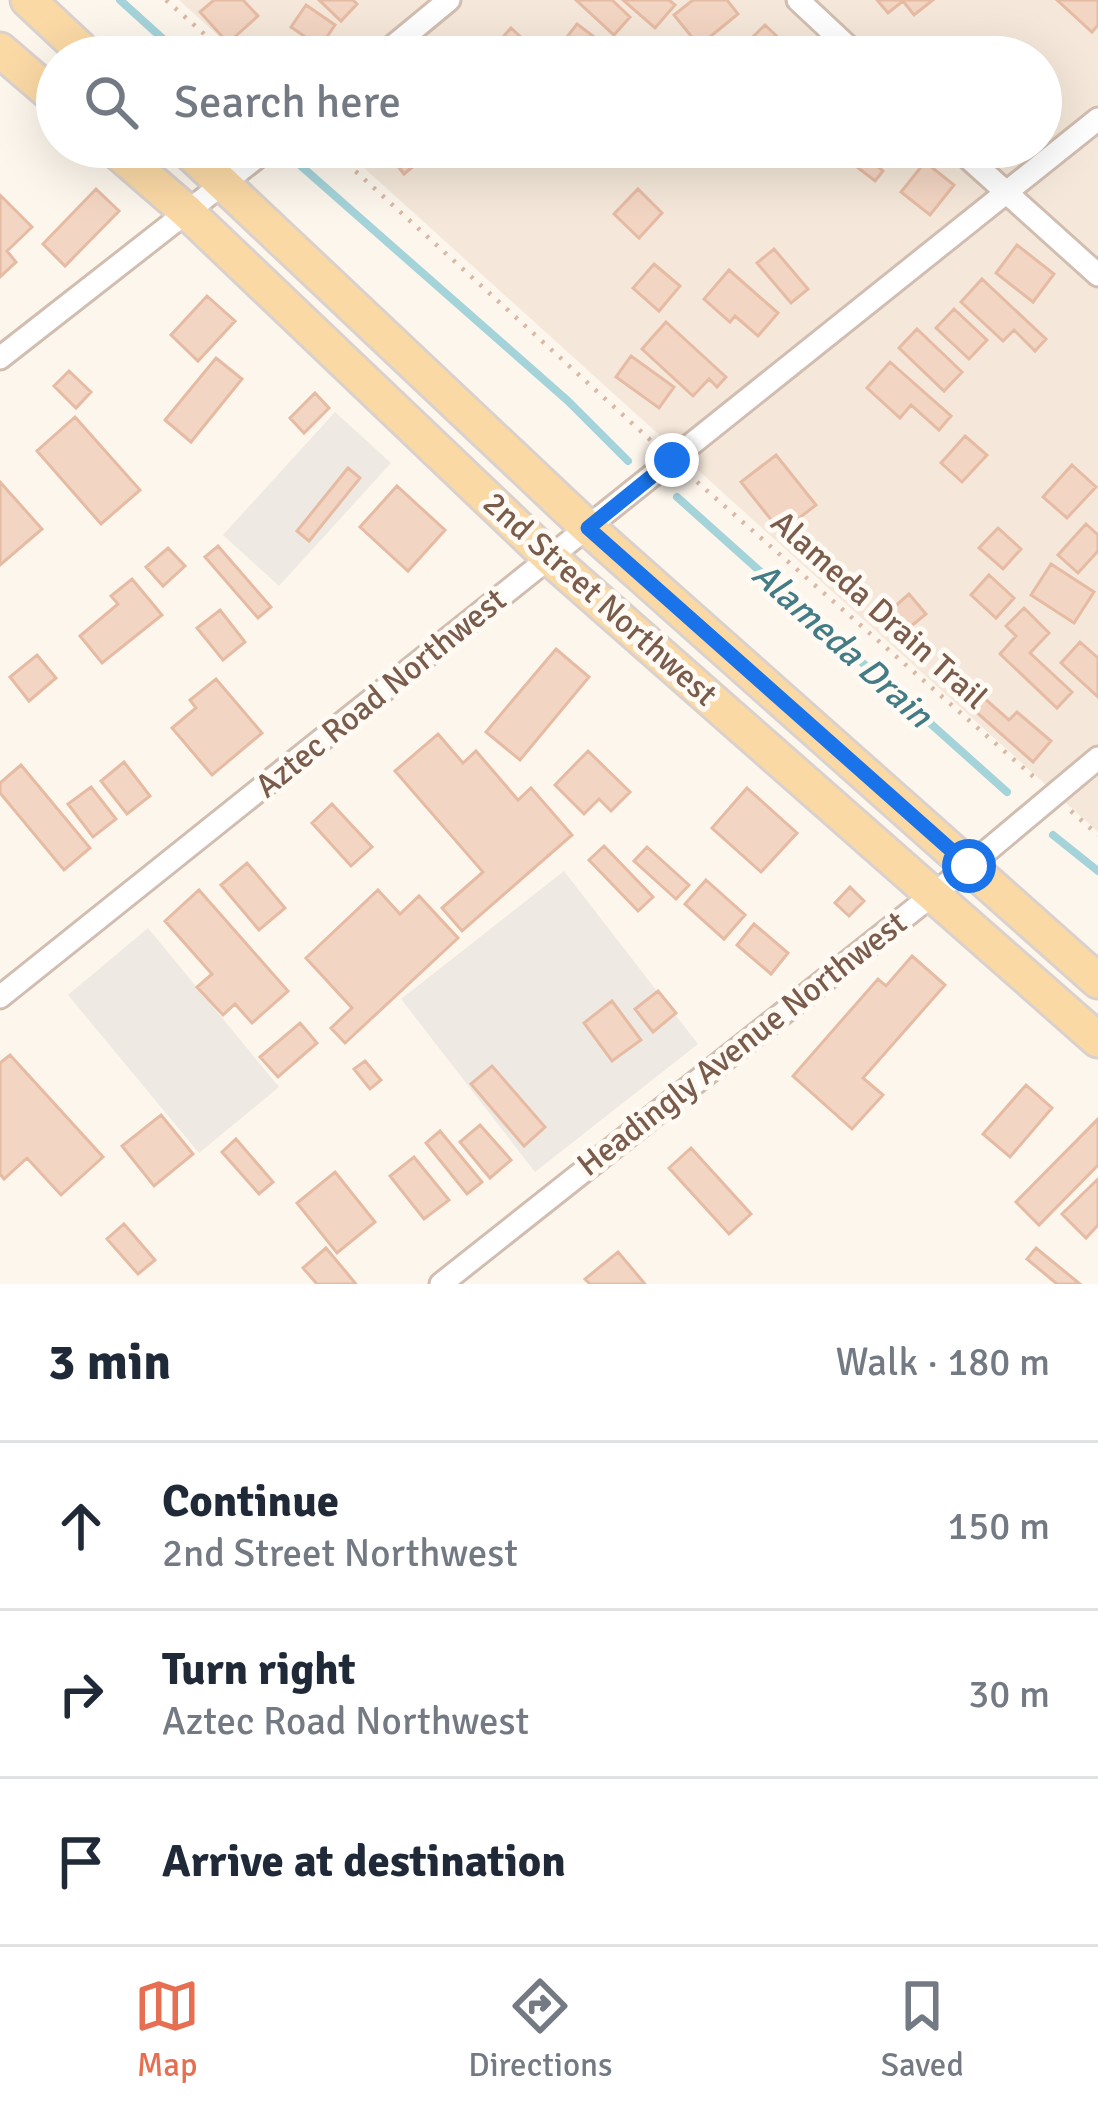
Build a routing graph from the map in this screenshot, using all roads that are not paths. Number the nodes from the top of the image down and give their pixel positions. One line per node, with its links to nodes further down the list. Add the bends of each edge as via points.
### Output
1 (28, 0): 4 (main road)
2 (449, 0): 5 (street)
3 (798, 0): 6 (street)
4 (66, 36)
5 (405, 36)
6 (837, 36)
7 (0, 50): 8 (main road)
8 (36, 81)
9 (1098, 118): 10 (street, Aztec Road Northwest)
10 (1062, 147)
11 (136, 168): 18 (main road, 2nd Street Northwest)
12 (206, 168): 16 (main road, 2nd Street Northwest)
13 (243, 168): 16 (street)
14 (979, 168): 17 (street)
15 (1037, 168): 17 (street, Aztec Road Northwest)
16 (223, 184): 18 (street); 21 (main road, 2nd Street Northwest)
17 (1006, 193): 19 (street); 21 (street, Aztec Road Northwest)
18 (186, 211): 20 (street); 22 (main road, 2nd Street Northwest)
19 (1098, 275)
20 (0, 358)
21 (588, 528): 22 (street, Aztec Road Northwest); 24 (main road, 2nd Street Northwest)
22 (550, 558): 25 (main road, 2nd Street Northwest); 27 (street, Aztec Road Northwest)
23 (1098, 758): 24 (street, Headingly Avenue Northwest)
24 (969, 866): 25 (street, Headingly Avenue Northwest); 26 (main road, 2nd Street Northwest)
25 (932, 893): 28 (main road, 2nd Street Northwest); 29 (street, Headingly Avenue Northwest)
26 (1098, 981)
27 (0, 997)
28 (1098, 1040)
29 (440, 1284)

